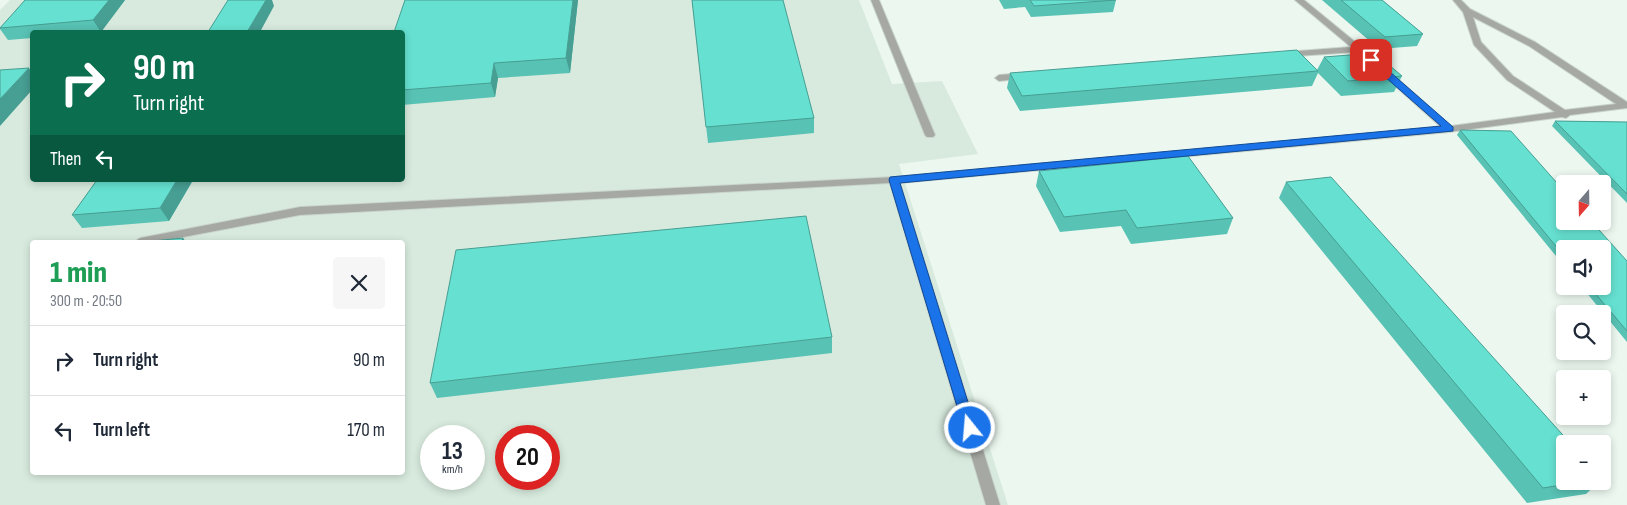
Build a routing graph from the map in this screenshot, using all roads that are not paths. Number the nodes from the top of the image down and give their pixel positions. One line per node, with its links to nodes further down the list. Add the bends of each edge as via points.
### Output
1 (875, 0): 12 (lane)
2 (1299, 0): 5 (lane)
3 (1457, 0): 4 (lane)
4 (1467, 11): 9 (lane, via 1532,44); 10 (lane, via 1477,43 1510,78)
5 (1358, 49): 6 (lane); 11 (lane)
6 (1271, 56)
7 (1028, 76): 8 (lane)
8 (999, 78)
9 (1626, 105): 10 (lane)
10 (1566, 115): 11 (lane)
11 (1449, 129): 13 (lane)
12 (930, 136)
13 (894, 180): 14 (lane, via 300,210); 15 (lane)
14 (150, 240)
15 (993, 505)

